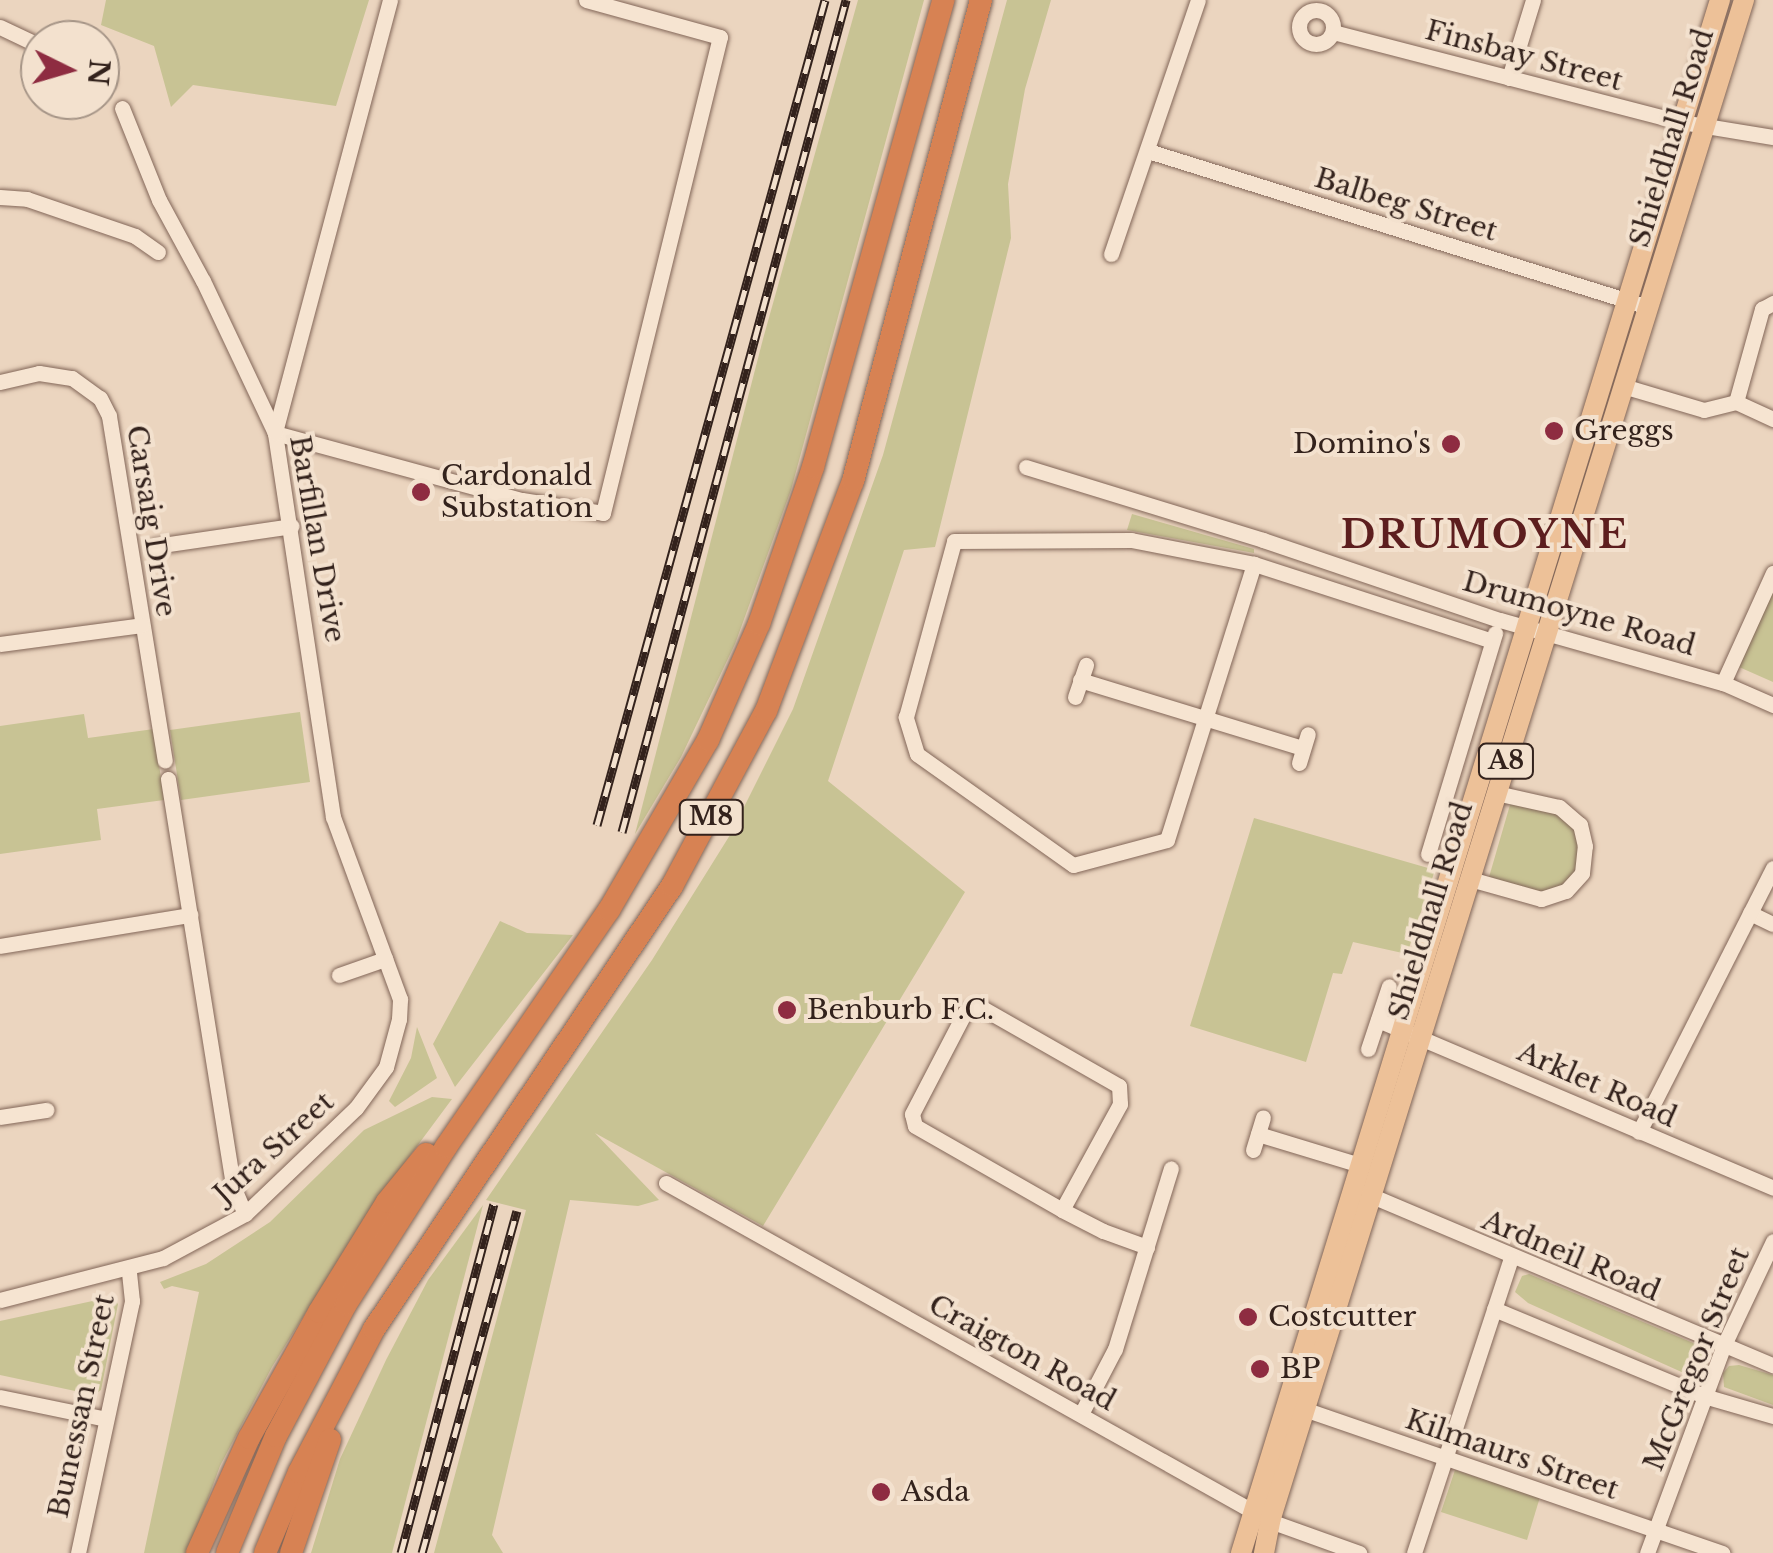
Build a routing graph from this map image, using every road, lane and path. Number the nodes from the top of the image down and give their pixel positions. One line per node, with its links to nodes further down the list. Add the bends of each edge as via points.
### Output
1 (390, 0): 26 (street)
2 (586, 0): 26 (street, via 720,36 603,512 522,500)
3 (941, 0): 58 (highway, M8, via 824,430 759,624 680,794)
4 (981, 0): 78 (highway, M8, via 852,481 766,710 672,886)
5 (1198, 0): 15 (street)
6 (1533, 0): 10 (street)
7 (1720, 0): 12 (main road, Shieldhall Road / A8)
8 (1744, 0): 13 (main road, Shieldhall Road / A8)
9 (1332, 32): 10 (street, Finsbay Street)
10 (1509, 78): 12 (street, Finsbay Street)
11 (122, 108): 26 (street, Barfillan Drive, via 159,200)
12 (1682, 122): 13 (street, Finsbay Street); 19 (main road, Shieldhall Road / A8)
13 (1704, 125): 14 (street, Finsbay Street); 21 (main road, Shieldhall Road / A8)
14 (1773, 137)
15 (1148, 151): 18 (street); 19 (street, Balbeg Street)
16 (0, 197): 17 (street, via 27,199 135,236)
17 (158, 252)
18 (1111, 254)
19 (1626, 300): 21 (street, Balbeg Street); 34 (main road, Shieldhall Road / A8)
20 (1773, 303): 24 (street, via 1762,309)
21 (1648, 306): 23 (main road, Shieldhall Road / A8)
22 (0, 382): 33 (street, Carsaig Drive, via 58,374 100,398 110,416)
23 (1624, 386): 24 (street, via 1704,410); 34 (main road, Shieldhall Road / A8)
24 (1736, 402): 25 (street)
25 (1773, 419)
26 (276, 433): 28 (street, Barfillan Drive)
27 (1026, 468): 32 (street, Drumoyne Road)
28 (292, 526): 29 (street); 52 (street, Barfillan Drive, via 333,817)
29 (155, 546)
30 (1254, 564): 35 (street, Drumoyne Road); 40 (street); 40 (street, Drumoyne Road, via 1131,540 954,542 906,717 917,754 1073,866 1167,840)
31 (1773, 573): 38 (street)
32 (1500, 620): 34 (street, Drumoyne Road); 35 (street, Shieldhall Road)
33 (142, 625): 36 (street); 42 (street, Carsaig Drive)
34 (1538, 628): 38 (street, Drumoyne Road); 44 (main road, Shieldhall Road / A8); 57 (main road, Shieldhall Road / A8)
35 (1492, 641): 45 (street, Shieldhall Road)
36 (0, 644)
37 (1080, 681): 40 (street)
38 (1723, 683): 39 (street, Drumoyne Road)
39 (1773, 705)
40 (1207, 718): 41 (street)
41 (1303, 748)
42 (166, 760)
43 (168, 780): 49 (street)
44 (1496, 792): 47 (main road, Shieldhall Road / A8); 47 (street, via 1559,807 1580,825 1586,846 1582,872 1566,892 1541,898)
45 (1428, 854)
46 (1773, 868): 48 (street)
47 (1470, 879): 59 (main road, Shieldhall Road / A8)
48 (1750, 913): 50 (street); 64 (street)
49 (190, 915): 51 (street); 71 (street, via 230,1168)
50 (1773, 924)
51 (0, 946)
52 (385, 959): 53 (street); 55 (street, Barfillan Drive)
53 (340, 975)
54 (1389, 986): 56 (street)
55 (400, 999): 71 (street, Jura Street, via 392,1052 374,1084 339,1127)
56 (1378, 1020): 57 (street, Arklet Road); 60 (street)
57 (1400, 1027): 59 (street, Arklet Road); 65 (main road, Shieldhall Road / A8)
58 (528, 1031): 92 (highway, via 358,1248 258,1422); 93 (highway, M8, via 346,1304 276,1436)
59 (1423, 1036): 64 (street, Arklet Road); 69 (main road, Shieldhall Road / A8)
60 (1368, 1050)
61 (46, 1110): 62 (street)
62 (0, 1117)
63 (1263, 1117): 65 (street, via 1256,1142)
64 (1640, 1132): 68 (street, Arklet Road)
65 (1360, 1165): 69 (main road, Shieldhall Road / A8)
66 (1172, 1181): 73 (street)
67 (666, 1183): 85 (street, Craigton Road)
68 (1773, 1188)
69 (1362, 1193): 74 (street, Ardneil Road); 83 (main road, Shieldhall Road / A8); 84 (main road, Shieldhall Road / A8)
70 (1062, 1210): 70 (street, via 914,1126 912,1114 965,1012 980,1006 1119,1086 1120,1104); 73 (street)
71 (245, 1214): 75 (street, Jura Street)
72 (1773, 1241): 79 (street, McGregor Street)
73 (1147, 1247): 85 (street, via 1115,1349)
74 (1510, 1258): 77 (street); 79 (street, Ardneil Road)
75 (129, 1270): 76 (street, Jura Street); 87 (street, Bunessan Street, via 132,1302)
76 (0, 1300)
77 (1494, 1309): 81 (street); 88 (street)
78 (374, 1330): 94 (highway, M8, via 299,1472); 95 (highway)
79 (1723, 1347): 80 (street, Ardneil Road); 81 (street, McGregor Street)
80 (1773, 1365)
81 (1704, 1396): 86 (street); 90 (street, McGregor Street)
82 (0, 1397): 87 (street)
83 (1284, 1403): 84 (street, Kilmaurs Street); 89 (main road, Shieldhall Road / A8)
84 (1306, 1409): 88 (street, Kilmaurs Street); 89 (main road, Shieldhall Road / A8)
85 (1081, 1414): 89 (street, Craigton Road)
86 (1773, 1416)
87 (106, 1419): 91 (street, Bunessan Street)
88 (1445, 1460): 90 (street, Kilmaurs Street); 99 (street)
89 (1262, 1516): 96 (main road, Shieldhall Road / A8); 97 (main road, Shieldhall Road / A8); 98 (street, Craigton Road)
90 (1655, 1530): 100 (street, McGregor Street); 101 (street, Kilmaurs Street)
91 (78, 1553)
92 (196, 1553)
93 (226, 1553)
94 (265, 1553)
95 (291, 1553)
96 (1241, 1553)
97 (1264, 1553)
98 (1359, 1553)
99 (1414, 1553)
100 (1647, 1553)
101 (1724, 1553)

